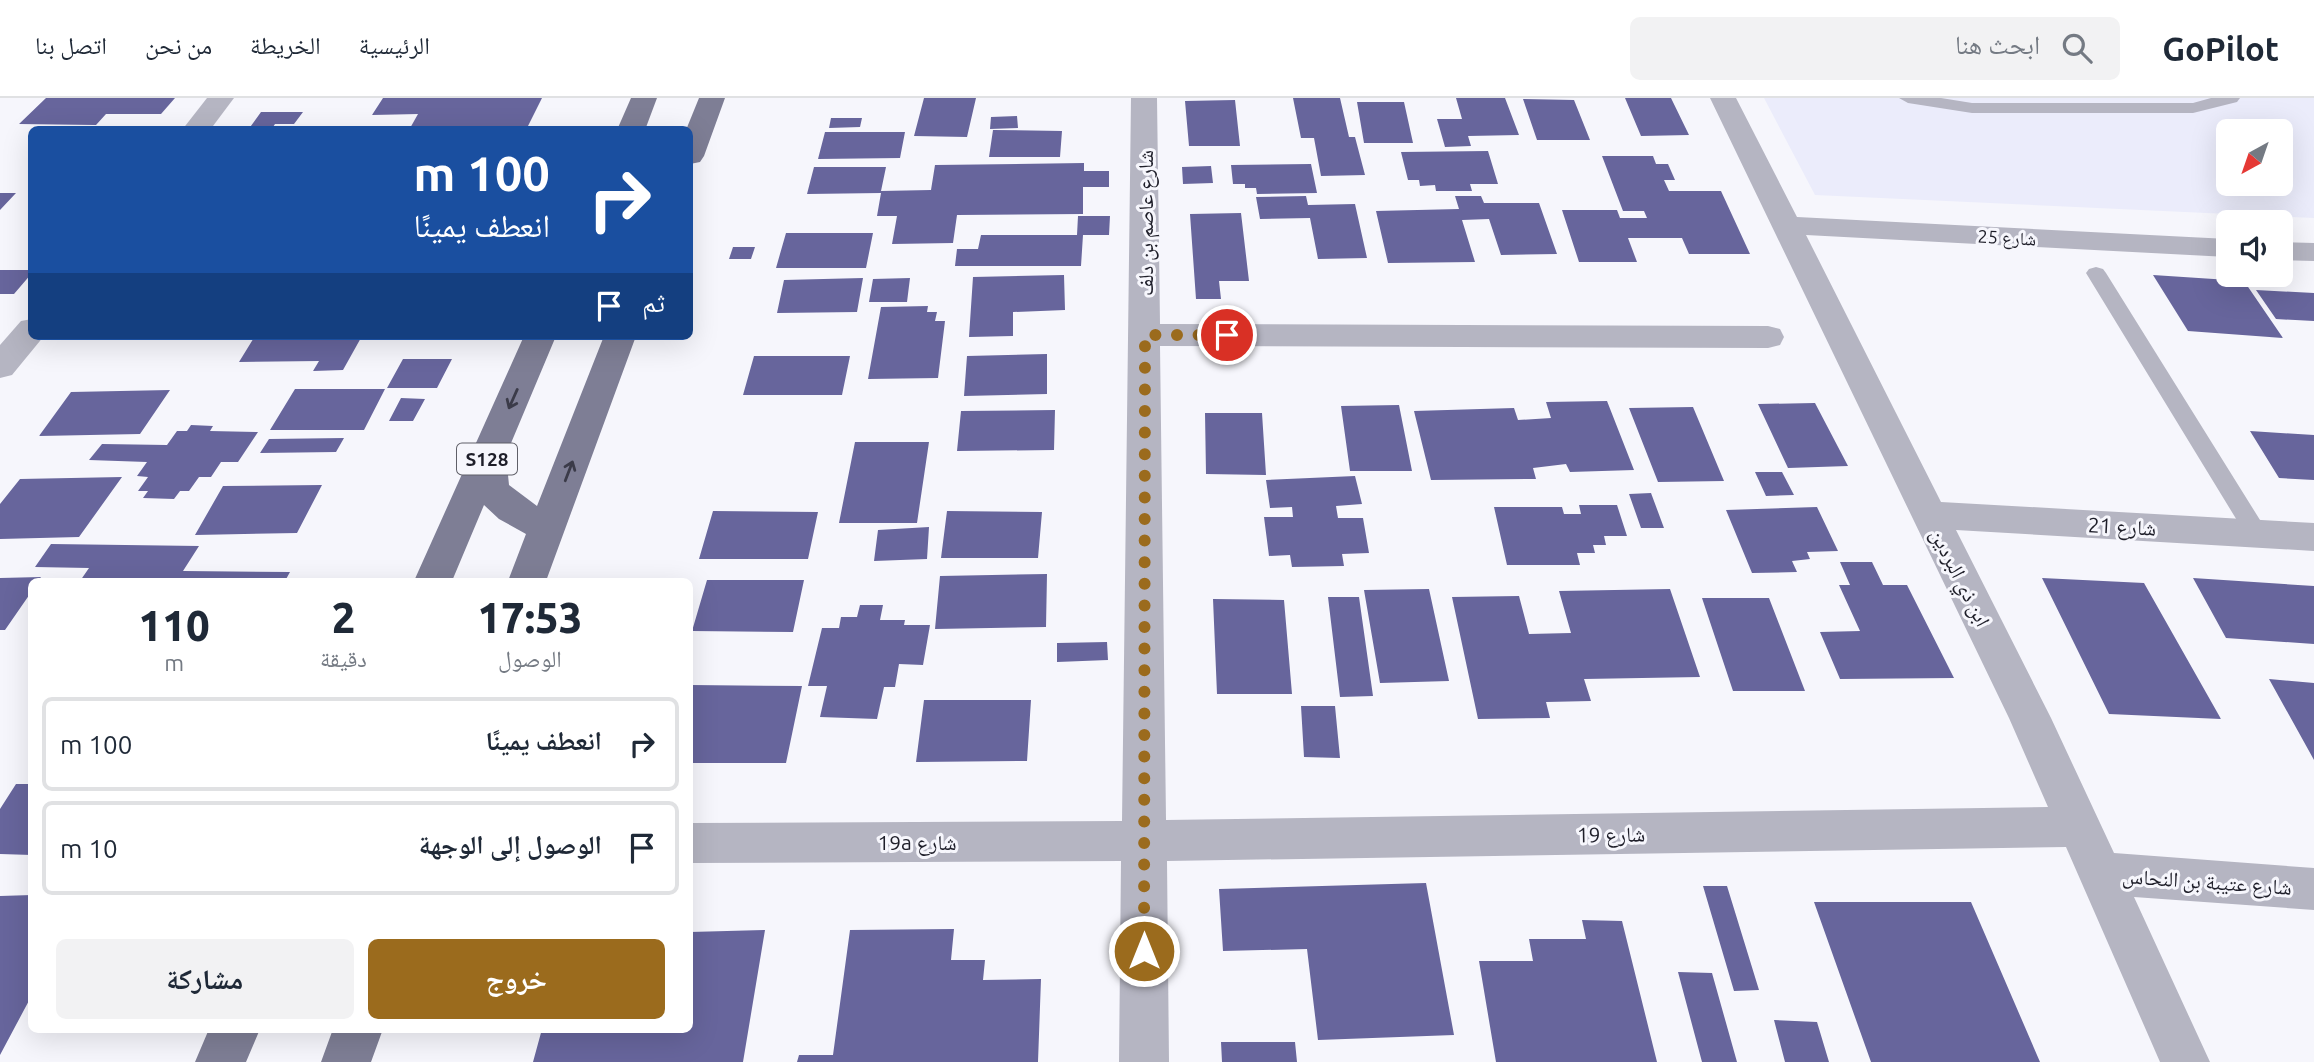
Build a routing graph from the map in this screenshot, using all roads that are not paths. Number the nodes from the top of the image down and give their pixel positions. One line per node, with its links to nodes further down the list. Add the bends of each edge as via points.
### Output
1 (221, 98): 8 (street)
2 (644, 98): 9 (main road)
3 (712, 98): 10 (main road)
4 (1144, 98): 17 (street, شارع عاصم بن دلف)
5 (1723, 98): 11 (street, ابن ذي البردين)
6 (1909, 98): 7 (lane, via 1972,108 2193,108)
7 (2231, 98)
8 (198, 126)
9 (633, 126)
10 (693, 148)
11 (1786, 225): 12 (street, شارع 25); 23 (street, ابن ذي البردين)
12 (2216, 247)
13 (2293, 251): 14 (street)
14 (2314, 252)
15 (2096, 273): 25 (lane)
16 (28, 334): 21 (street)
17 (1145, 335): 18 (street); 30 (street, شارع عاصم بن دلف)
18 (1768, 337)
19 (538, 340): 22 (main road, S128, one-way to 22)
20 (618, 340): 24 (main road, one-way to 20)
21 (0, 368)
22 (488, 455): 24 (main road, via 495,492 508,506); 27 (main road, S128)
23 (1930, 515): 25 (street, شارع 21); 29 (street, ابن ذي البردين)
24 (547, 527): 28 (main road)
25 (2257, 534): 26 (street, شارع 21)
26 (2314, 537)
27 (434, 578)
28 (528, 578)
29 (2078, 827): 30 (street, شارع 19); 32 (street, ابن ذي البردين)
30 (1144, 841): 31 (street, 19a شارع); 36 (street, شارع عاصم بن دلف)
31 (693, 843)
32 (2100, 873): 33 (street, شارع عتيبة بن النحاس); 37 (street, ابن ذي البردين)
33 (2314, 889)
34 (356, 1033): 35 (main road)
35 (345, 1062)
36 (1144, 1062)
37 (2185, 1062)

